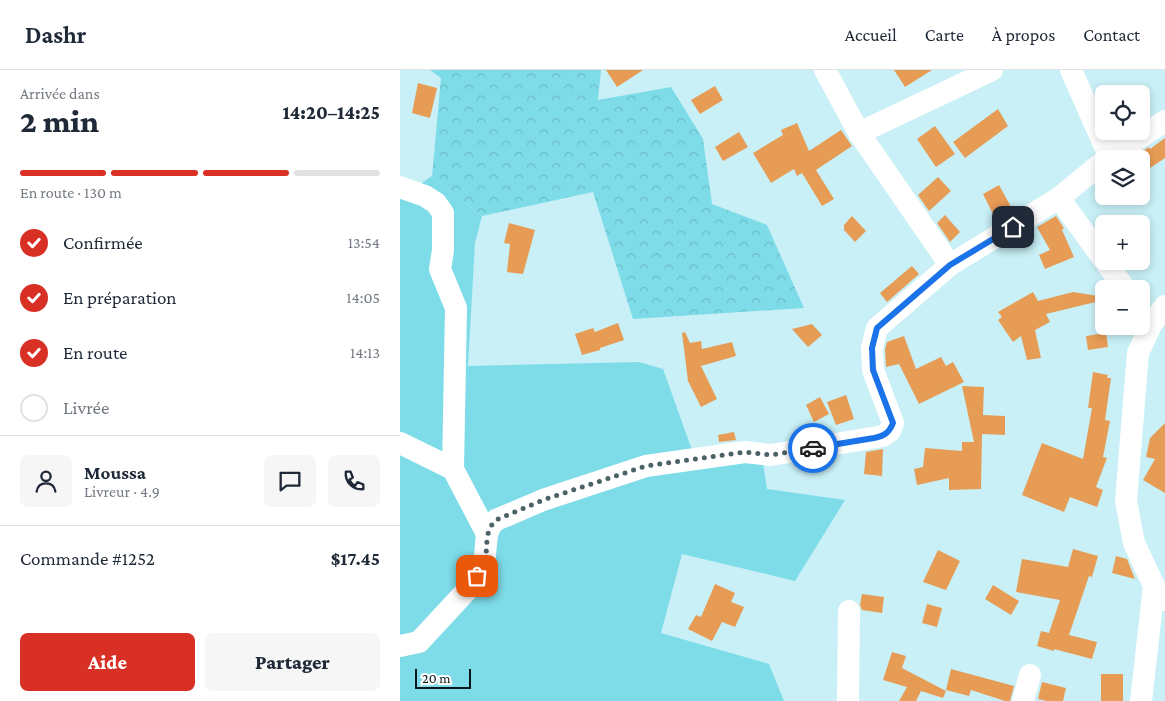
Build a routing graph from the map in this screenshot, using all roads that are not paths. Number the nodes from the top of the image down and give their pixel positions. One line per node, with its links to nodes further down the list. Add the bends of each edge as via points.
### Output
1 (825, 70): 5 (street)
2 (992, 70): 5 (street)
3 (1071, 70): 6 (street)
4 (1165, 121): 7 (street)
5 (859, 133): 12 (street)
6 (1103, 150)
7 (1121, 150)
8 (1095, 169): 10 (street)
9 (400, 187): 17 (street, via 425,196 443,213 440,269 456,308)
10 (1059, 198): 11 (street); 12 (street)
11 (1095, 248)
12 (950, 265): 18 (street, via 877,328 872,348 873,370 893,423 883,436 771,455 745,452 646,466 543,500 496,520)
13 (1165, 306): 14 (street)
14 (1150, 316)
15 (1142, 335): 19 (street, via 1126,501 1134,542)
16 (400, 443): 17 (street)
17 (453, 469): 18 (street)
18 (488, 534): 21 (street, via 484,565 469,588 419,642)
19 (1159, 593): 25 (street)
20 (848, 611): 23 (street)
21 (400, 646)
22 (1030, 676): 24 (street)
23 (848, 701)
24 (1023, 701)
25 (1141, 701)

